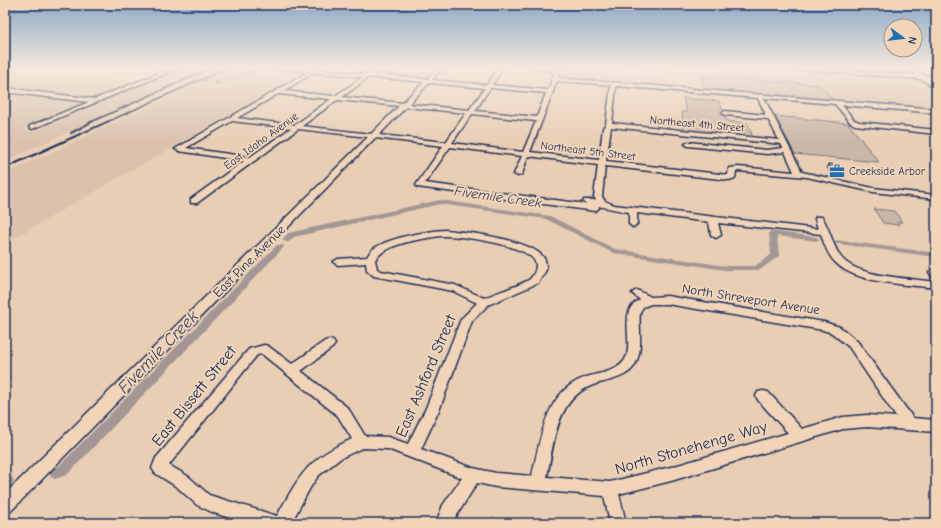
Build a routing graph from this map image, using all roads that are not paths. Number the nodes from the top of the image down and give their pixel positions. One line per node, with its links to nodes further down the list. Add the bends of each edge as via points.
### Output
1 (550, 92): 23 (street)
2 (17, 93): 13 (street)
3 (25, 93): 15 (street)
4 (118, 93): 15 (street)
5 (275, 93): 22 (street)
6 (281, 93): 14 (street)
7 (345, 93): 14 (street, East Idaho Avenue)
8 (417, 93): 17 (street, East Pine Avenue)
9 (484, 93): 19 (street)
10 (613, 93): 24 (street)
11 (719, 93): 12 (street)
12 (760, 96): 16 (street); 21 (street)
13 (5, 97)
14 (336, 99): 17 (street); 26 (street, East Idaho Avenue)
15 (98, 101): 25 (street)
16 (836, 102): 18 (street); 27 (street, via 857,124)
17 (403, 106): 19 (street); 28 (street, East Pine Avenue)
18 (936, 111)
19 (470, 112): 23 (street); 31 (street)
20 (725, 113): 21 (street)
21 (771, 117): 29 (street)
22 (230, 119): 26 (street, Northeast 5th Street); 34 (street, via 179,149)
23 (539, 119): 33 (street)
24 (609, 125): 29 (street, Northeast 4th Street); 35 (street, via 606,128)
25 (32, 127)
26 (296, 127): 28 (street, Northeast 5th Street); 34 (street, East Idaho Avenue)
27 (936, 132)
28 (373, 137): 31 (street, Northeast 5th Street); 62 (street, East Pine Avenue)
29 (783, 142): 32 (street)
30 (688, 144): 32 (street, via 767,152)
31 (448, 145): 33 (street, Northeast 5th Street); 40 (street, via 420,185)
32 (788, 150): 37 (street)
33 (525, 155): 35 (street, Northeast 5th Street); 36 (street)
34 (252, 160): 39 (street, East Idaho Avenue)
35 (602, 164): 37 (street, Northeast 5th Street, via 729,178 732,176 732,170 738,169); 40 (street)
36 (518, 174)
37 (800, 175): 38 (street, Northeast 5th Street, via 880,191)
38 (936, 197)
39 (194, 201)
40 (599, 205): 41 (street)
41 (633, 210): 43 (street); 44 (street)
42 (819, 219): 45 (street)
43 (713, 220): 45 (street); 46 (street)
44 (633, 224)
45 (825, 232): 49 (street, via 837,260 851,269 866,274)
46 (716, 236)
47 (370, 260): 48 (street); 50 (street, via 372,270 378,274 454,288); 50 (street, East Ashford Street, via 381,248 441,233 516,244 530,250 539,260 540,271 534,281)
48 (338, 262)
49 (936, 285)
50 (484, 302): 58 (street, East Ashford Street, via 466,319 433,408)
51 (330, 344): 52 (street)
52 (292, 370): 57 (street, via 343,412); 63 (street, East Bissett Street, via 264,349 253,352 161,463 160,468 203,500)
53 (763, 396): 56 (street)
54 (909, 424): 55 (street, North Stonehenge Way); 56 (street, North Stonehenge Way, via 854,421); 60 (street, North Shreveport Avenue, via 853,344 846,337 824,326 642,297 633,314 632,359 620,371 579,385 571,391 552,421)
55 (936, 426)
56 (800, 436): 61 (street, North Stonehenge Way)
57 (361, 442): 58 (street, North Stonehenge Way, via 388,443); 64 (street, North Stonehenge Way, via 336,453 313,471)
58 (412, 451): 59 (street, North Stonehenge Way)
59 (473, 475): 60 (street, North Stonehenge Way); 65 (street)
60 (538, 484): 61 (street, North Stonehenge Way)
61 (610, 489): 66 (street)
62 (5, 505)
63 (273, 523)
64 (282, 523)
65 (444, 523)
66 (618, 523)

